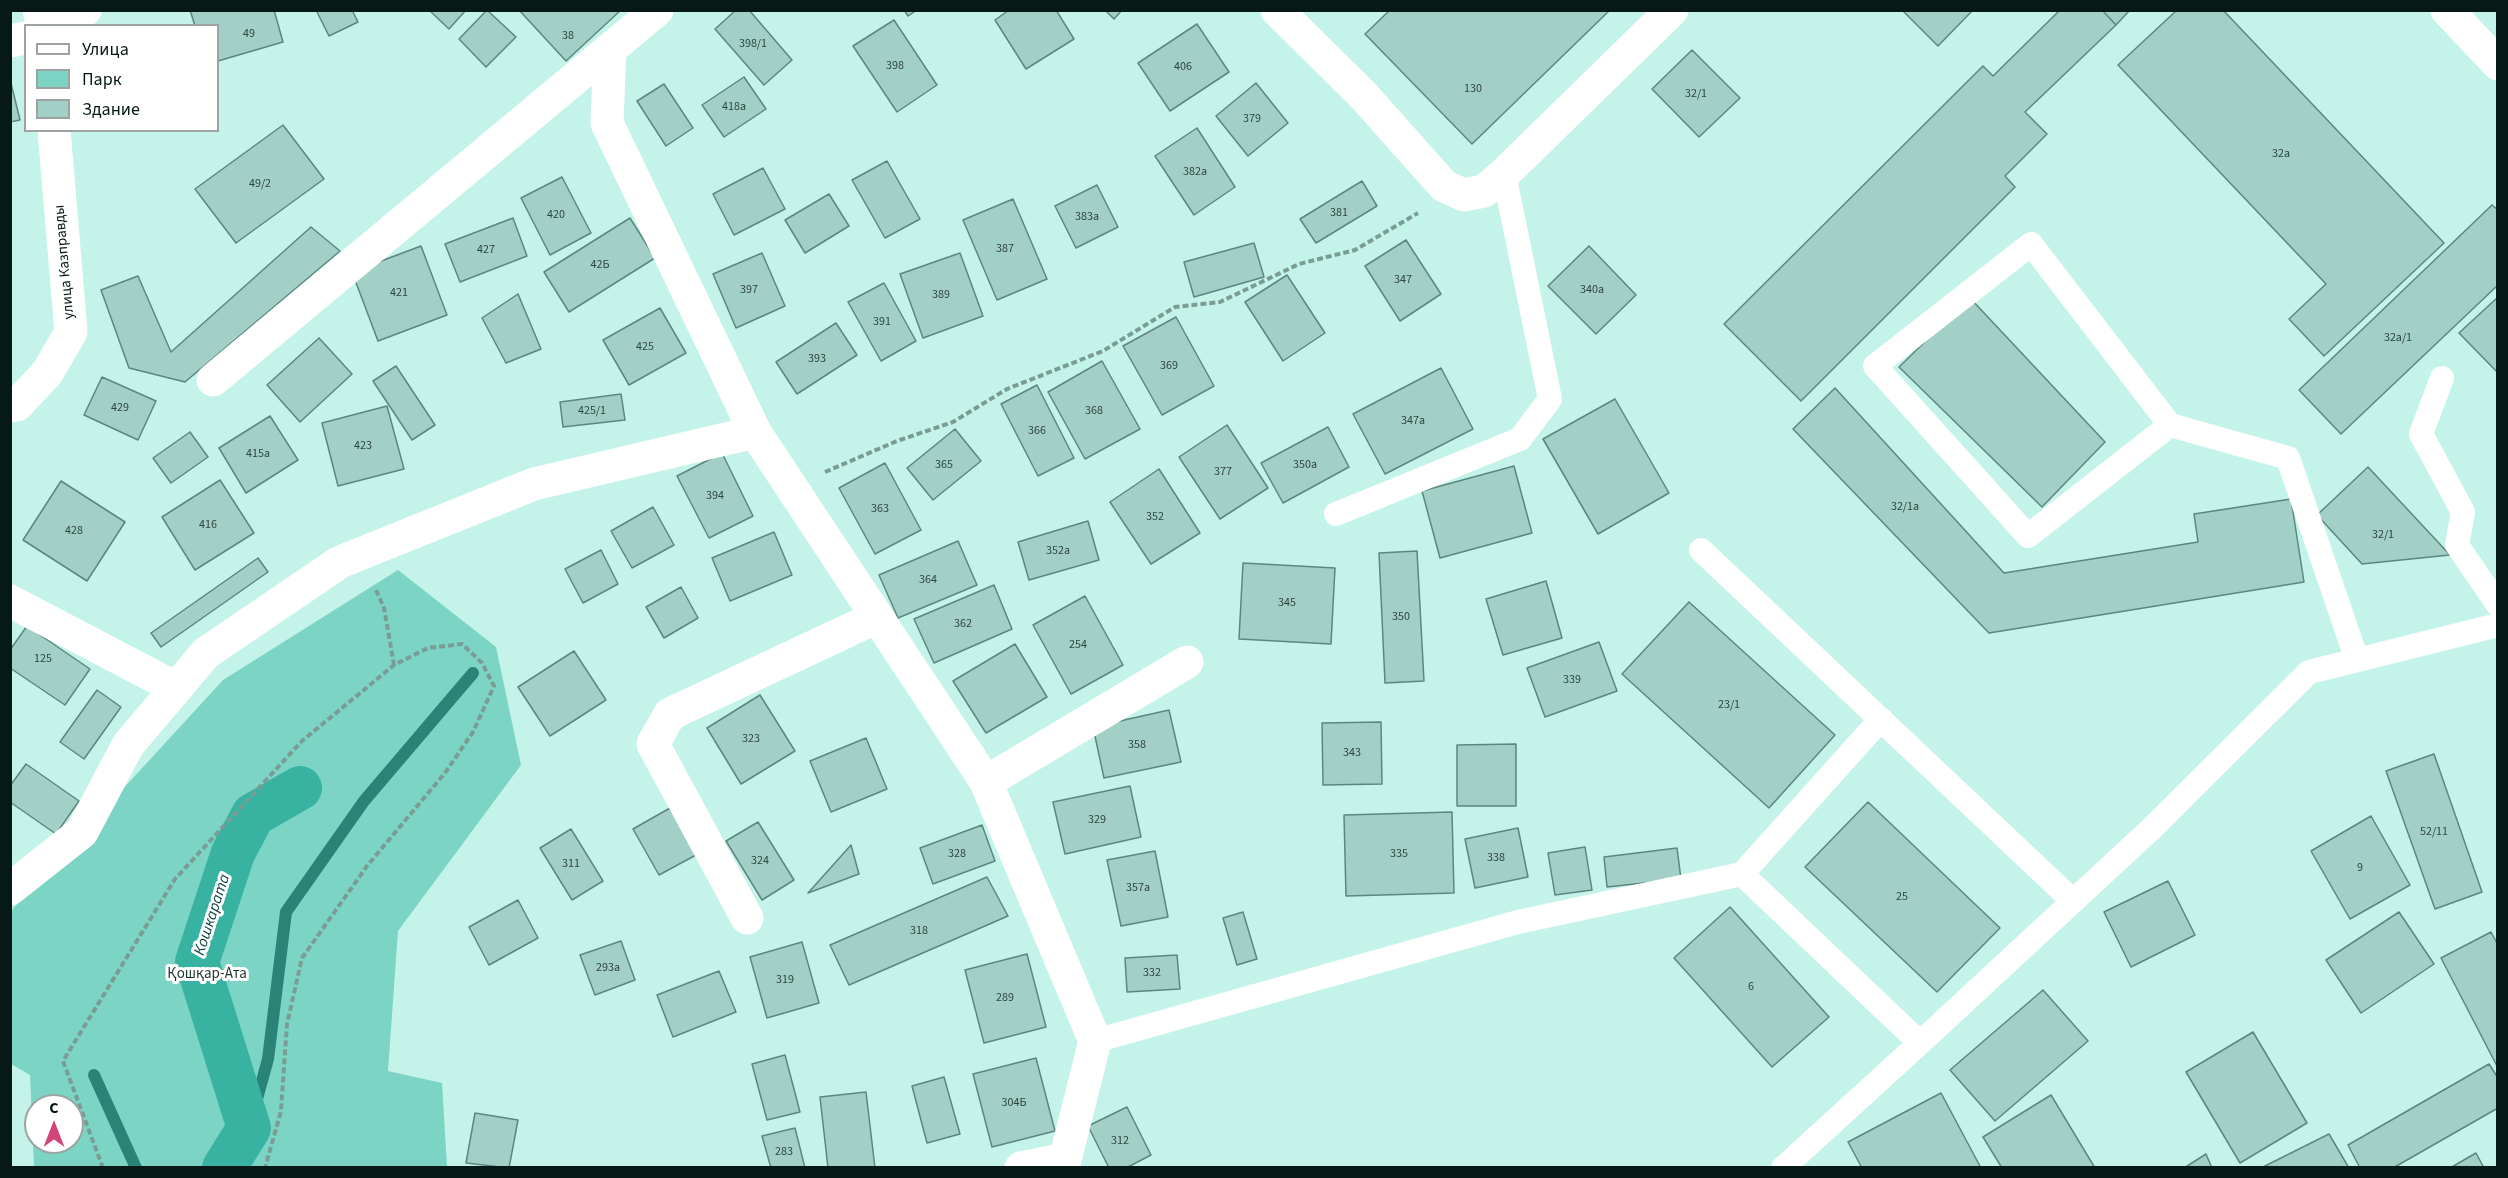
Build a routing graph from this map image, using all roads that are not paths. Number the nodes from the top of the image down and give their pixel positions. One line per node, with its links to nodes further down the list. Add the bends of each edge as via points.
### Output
1 (85, 10): 6 (street)
2 (657, 10): 7 (street)
3 (1276, 10): 10 (street, via 1363,95 1444,186 1464,195 1484,191)
4 (1672, 10): 10 (street)
5 (2447, 10): 8 (street)
6 (64, 24)
7 (610, 50): 12 (street); 15 (street, via 607,123)
8 (2498, 64)
9 (54, 132): 13 (street, улица Казправды, via 71,332 47,373 17,405)
10 (1504, 174): 16 (lane, via 1551,399 1520,439)
11 (2442, 378): 19 (lane, via 2421,434 2463,512 2457,544)
12 (213, 380)
13 (10, 406)
14 (2170, 424): 14 (lane, via 2031,244 1875,366 2028,536); 22 (lane, via 2288,458)
15 (755, 432): 20 (street); 24 (street, via 534,484 340,562 206,653)
16 (1336, 514)
17 (1701, 550): 25 (lane)
18 (10, 601): 24 (street)
19 (2498, 605)
20 (877, 617): 26 (street); 30 (street, via 670,714 653,744)
21 (2498, 625): 22 (lane)
22 (2358, 660): 29 (lane, via 2308,672)
23 (1187, 662): 26 (street)
24 (176, 688): 28 (street, via 128,745 82,832)
25 (1881, 719): 27 (lane); 29 (lane)
26 (986, 783): 31 (street)
27 (1742, 874): 31 (lane, via 1518,922); 32 (lane)
28 (10, 889)
29 (2073, 901): 32 (lane)
30 (747, 918)
31 (1095, 1041): 33 (street)
32 (1920, 1043): 35 (lane)
33 (1064, 1163): 34 (street)
34 (1021, 1167)
35 (1783, 1167)

